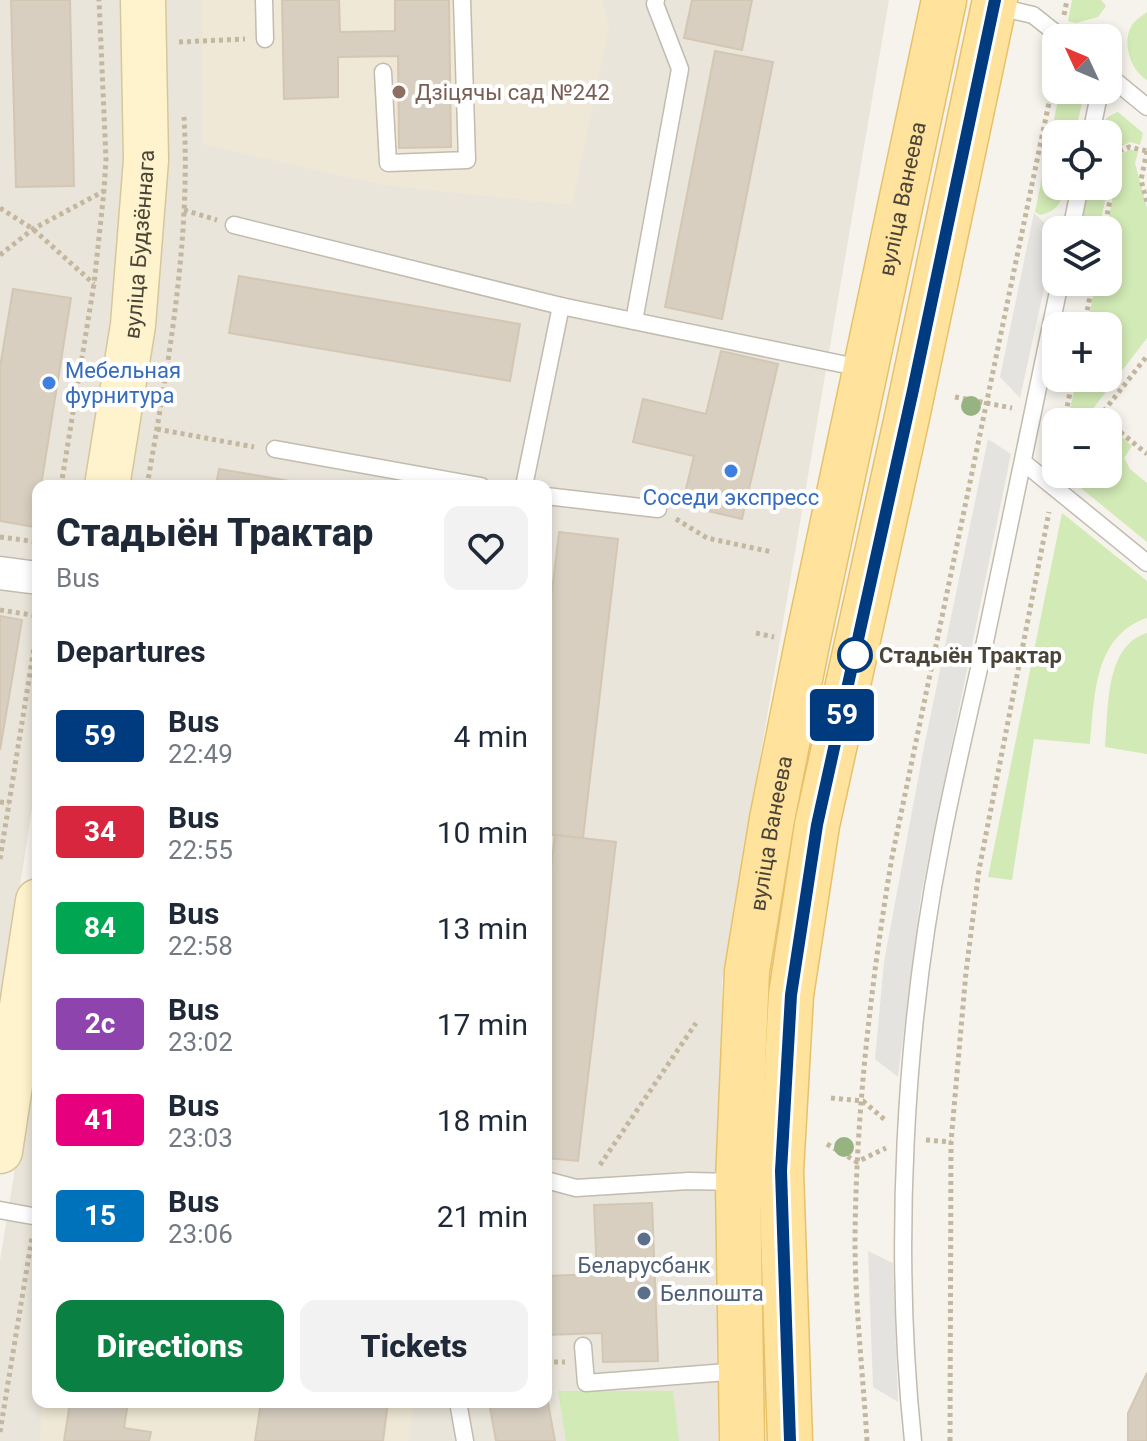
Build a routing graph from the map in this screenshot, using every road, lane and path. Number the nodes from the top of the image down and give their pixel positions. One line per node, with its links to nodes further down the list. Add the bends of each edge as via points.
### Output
1 (99, 0): 16 (path)
2 (143, 0): 39 (street, вуліца Будзённага, via 146,160 133,325)
3 (264, 0): 9 (lane)
4 (462, 0): 11 (lane, via 467,160 388,163)
5 (656, 0): 27 (lane, via 680,69)
6 (944, 0): 29 (main road, вуліца Ванеева)
7 (994, 3): 8 (lane); 77 (main road, вуліца Ванеева, via 817,825 791,995 781,1171)
8 (1044, 24)
9 (265, 39): 10 (path)
10 (178, 42)
11 (383, 72)
12 (1122, 86): 14 (lane)
13 (1049, 104): 62 (path, via 892,857)
14 (1147, 107)
15 (1147, 151): 17 (path, via 1141,180); 20 (path, via 1120,151)
16 (104, 191): 22 (path); 24 (path)
17 (1147, 202)
18 (0, 208): 22 (path)
19 (184, 210): 21 (path)
20 (1107, 216)
21 (234, 225): 26 (lane)
22 (33, 229): 23 (path); 24 (path)
23 (0, 255)
24 (94, 284): 38 (path)
25 (1057, 296): 36 (lane)
26 (561, 306): 27 (lane); 41 (lane)
27 (634, 321): 29 (lane)
28 (1147, 356): 30 (path)
29 (867, 369): 66 (main road, вуліца Ванеева, via 772,819 747,971)
30 (1106, 408)
31 (157, 429): 33 (path)
32 (1122, 433): 35 (path)
33 (257, 447)
34 (275, 449): 40 (lane)
35 (1147, 454)
36 (1023, 462): 37 (lane); 63 (lane, via 940,846 910,1083)
37 (1042, 478)
38 (62, 480)
39 (108, 480)
40 (448, 480)
41 (525, 480)
42 (1053, 488): 80 (path, via 979,870 966,972 951,1142)
43 (1054, 488): 49 (lane)
44 (552, 497): 45 (lane)
45 (658, 509): 48 (path, via 707,538)
46 (0, 537): 47 (path)
47 (32, 541)
48 (772, 552)
49 (1147, 563)
50 (0, 573): 51 (street)
51 (32, 577)
52 (0, 610): 53 (path)
53 (32, 615)
54 (32, 662): 56 (path)
55 (0, 802): 56 (path)
56 (9, 803): 57 (path)
57 (0, 859)
58 (32, 984): 60 (street)
59 (696, 1023): 67 (path)
60 (29, 1025): 64 (street)
61 (831, 1098): 62 (path)
62 (863, 1101): 63 (path); 78 (path, via 855,1244)
63 (908, 1138): 79 (lane, via 903,1214)
64 (0, 1151)
65 (552, 1182): 67 (lane)
66 (738, 1182): 67 (lane); 72 (main road, вуліца Ванеева)
67 (586, 1187)
68 (0, 1210): 69 (lane)
69 (32, 1215)
70 (32, 1240): 74 (path)
71 (583, 1346): 72 (lane, via 586,1383)
72 (741, 1371): 76 (main road, вуліца Ванеева)
73 (459, 1408): 75 (lane)
74 (0, 1432)
75 (465, 1441)
76 (742, 1441)
77 (790, 1441)
78 (867, 1441)
79 (913, 1441)
80 (950, 1441)

